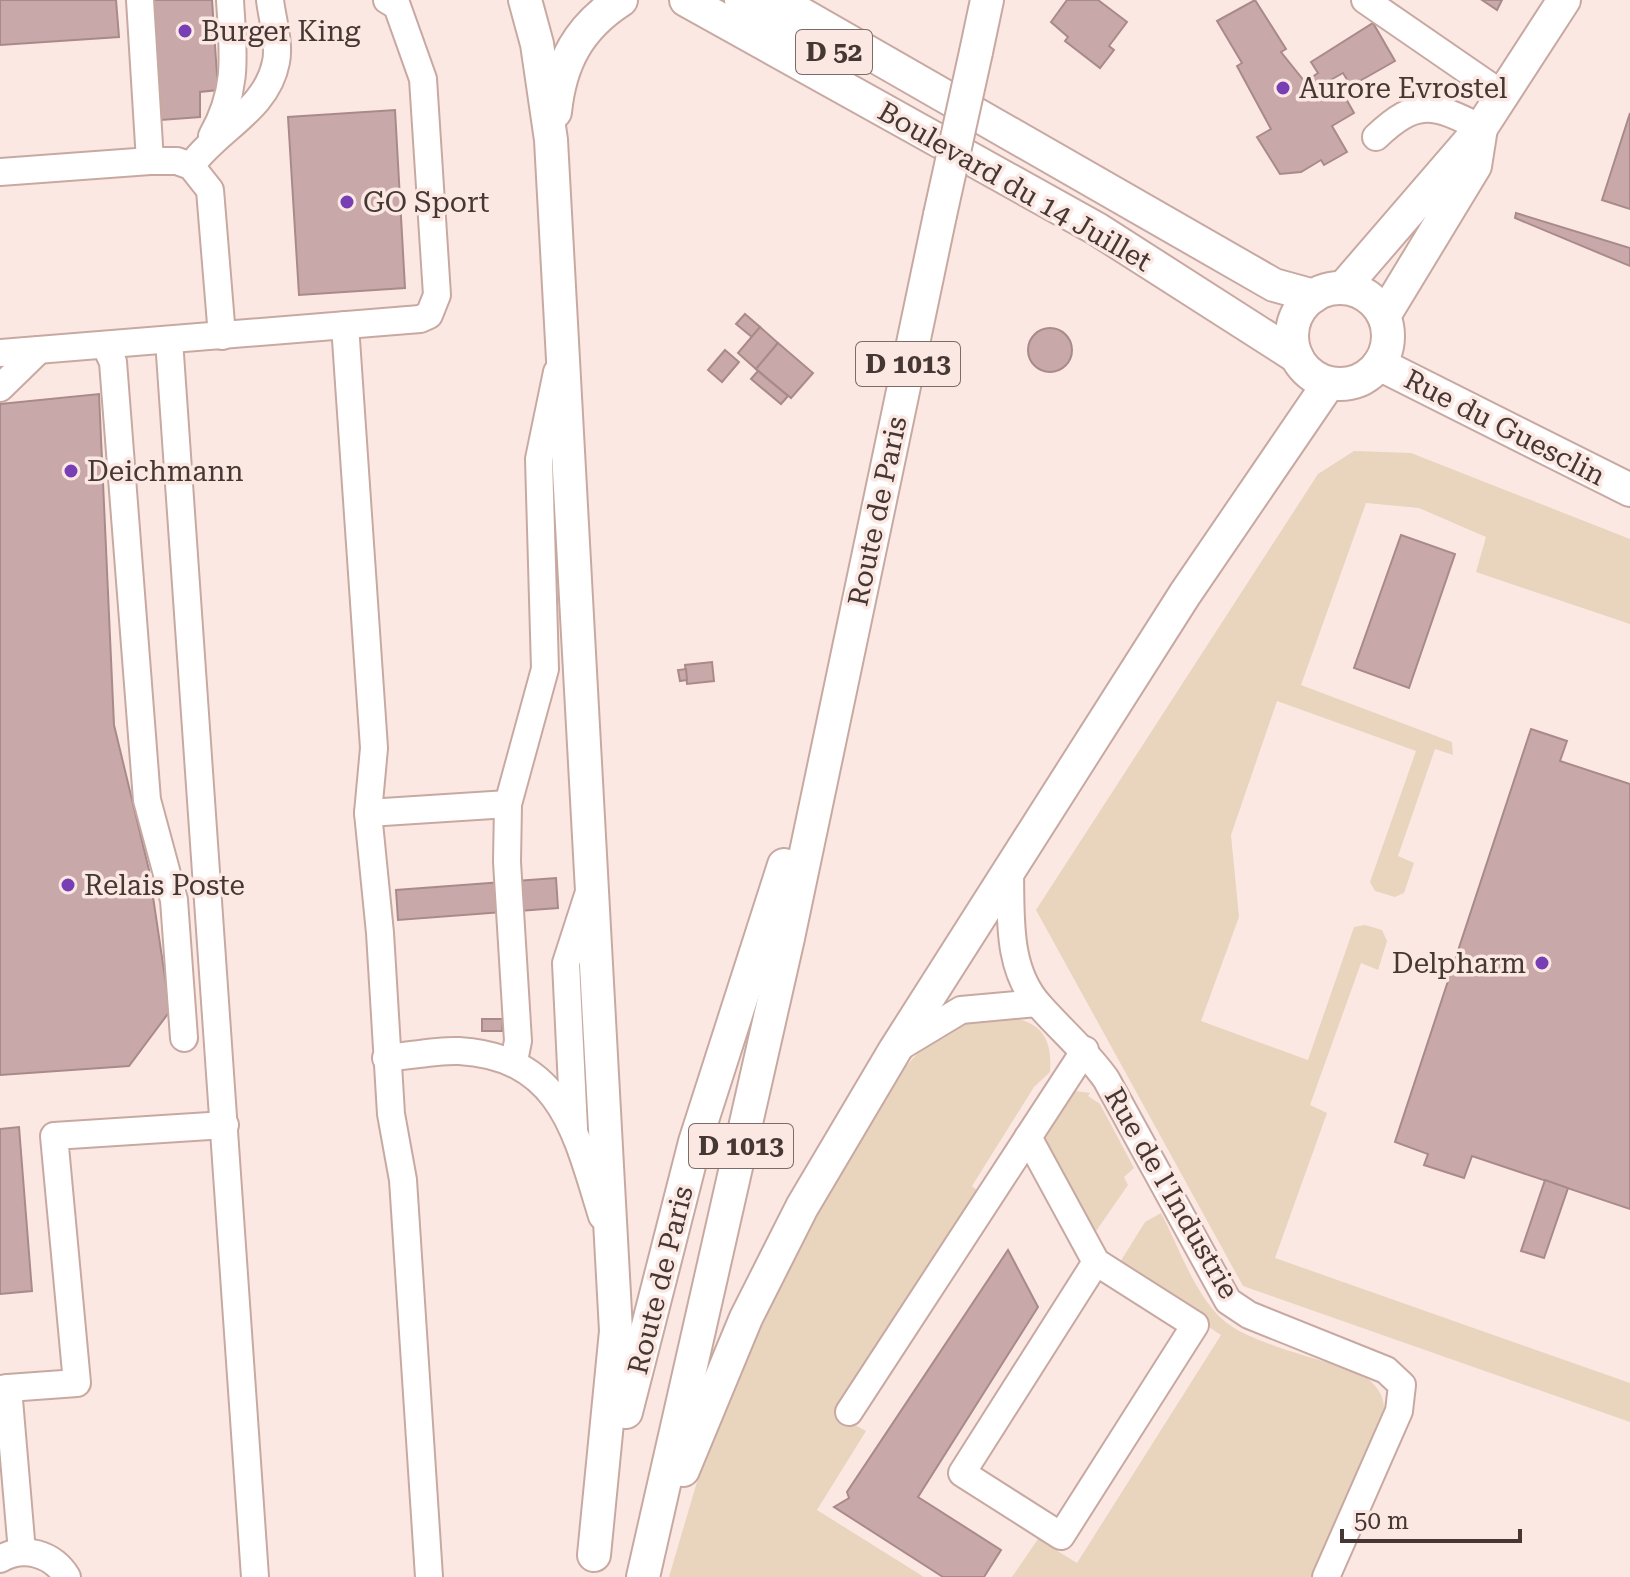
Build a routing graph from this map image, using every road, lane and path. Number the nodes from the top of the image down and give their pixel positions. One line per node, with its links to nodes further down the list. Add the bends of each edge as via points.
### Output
1 (142, 0): 19 (street)
2 (230, 0): 18 (street, via 233,85 227,109)
3 (270, 0): 18 (street, via 277,61 257,104)
4 (387, 0): 23 (street, via 397,6 423,79 437,295 429,315 420,319)
5 (525, 0): 17 (main road)
6 (621, 0): 17 (main road, via 598,15 574,43 562,71)
7 (686, 0): 30 (main road, Boulevard du 14 Juillet, via 1097,229)
8 (741, 0): 13 (main road, D 52, via 878,76)
9 (777, 0): 13 (main road, Boulevard du 14 Juillet)
10 (987, 0): 35 (main road, Route de Paris / D 1013, bridge)
11 (1365, 0): 14 (street)
12 (1564, 0): 14 (main road)
13 (933, 88): 21 (main road, Boulevard du 14 Juillet, via 1274,285)
14 (1503, 95): 15 (main road)
15 (1481, 128): 16 (street, via 1433,107 1411,110); 21 (main road); 22 (main road, via 1475,166)
16 (1376, 137)
17 (551, 140): 26 (main road)
18 (198, 156): 19 (street); 24 (street, via 210,190)
19 (150, 161): 20 (street)
20 (0, 172)
21 (1328, 292): 22 (main road, via 1367,296); 30 (main road, via 1303,305 1293,330)
22 (1384, 316): 31 (main road, via 1388,340)
23 (345, 325): 24 (street); 37 (street, via 374,748)
24 (222, 336): 25 (street)
25 (169, 340): 27 (street); 46 (street)
26 (563, 344): 36 (street, via 539,459 545,669); 39 (main road)
27 (105, 345): 28 (street); 41 (street, via 113,362 147,800 174,900)
28 (39, 350): 29 (street); 33 (street)
29 (0, 353)
30 (1297, 357): 32 (main road)
31 (1379, 364): 32 (main road, via 1357,381); 34 (main road, Rue du Guesclin)
32 (1329, 383): 38 (main road, via 1185,594)
33 (0, 388)
34 (1630, 490)
35 (833, 714): 54 (main road, Route de Paris / D 1013, via 695,1142); 55 (main road, Route de Paris / D 1013, via 788,938)
36 (508, 804): 37 (street); 45 (street, via 518,1041)
37 (368, 813): 44 (street)
38 (1010, 874): 40 (street, Rue de l'Industrie, via 1011,939 1022,977); 42 (main road)
39 (592, 884): 47 (street, via 566,963); 49 (main road)
40 (1037, 1003): 42 (street, via 961,1010); 43 (street, Rue de l'Industrie)
41 (184, 1038)
42 (895, 1050): 55 (main road, via 771,1263)
43 (1085, 1050): 48 (street); 59 (street, Rue de l'Industrie, via 1228,1301 1249,1315 1386,1370 1402,1385 1399,1411)
44 (386, 1058): 45 (street, via 458,1051); 58 (street, via 403,1180)
45 (514, 1061): 47 (street, via 541,1080)
46 (225, 1125): 51 (street, via 54,1136 77,1383); 57 (street)
47 (574, 1128): 49 (street)
48 (1028, 1137): 50 (street); 52 (street)
49 (612, 1246): 54 (main road, via 616,1331)
50 (1096, 1262): 50 (street, via 962,1473 1061,1536 1195,1325)
51 (4, 1388): 53 (street, via 19,1504)
52 (849, 1412)
53 (11, 1555): 56 (street, via 53,1561)
54 (591, 1566)
55 (646, 1566)
56 (67, 1577)
57 (255, 1577)
58 (429, 1577)
59 (1326, 1577)

